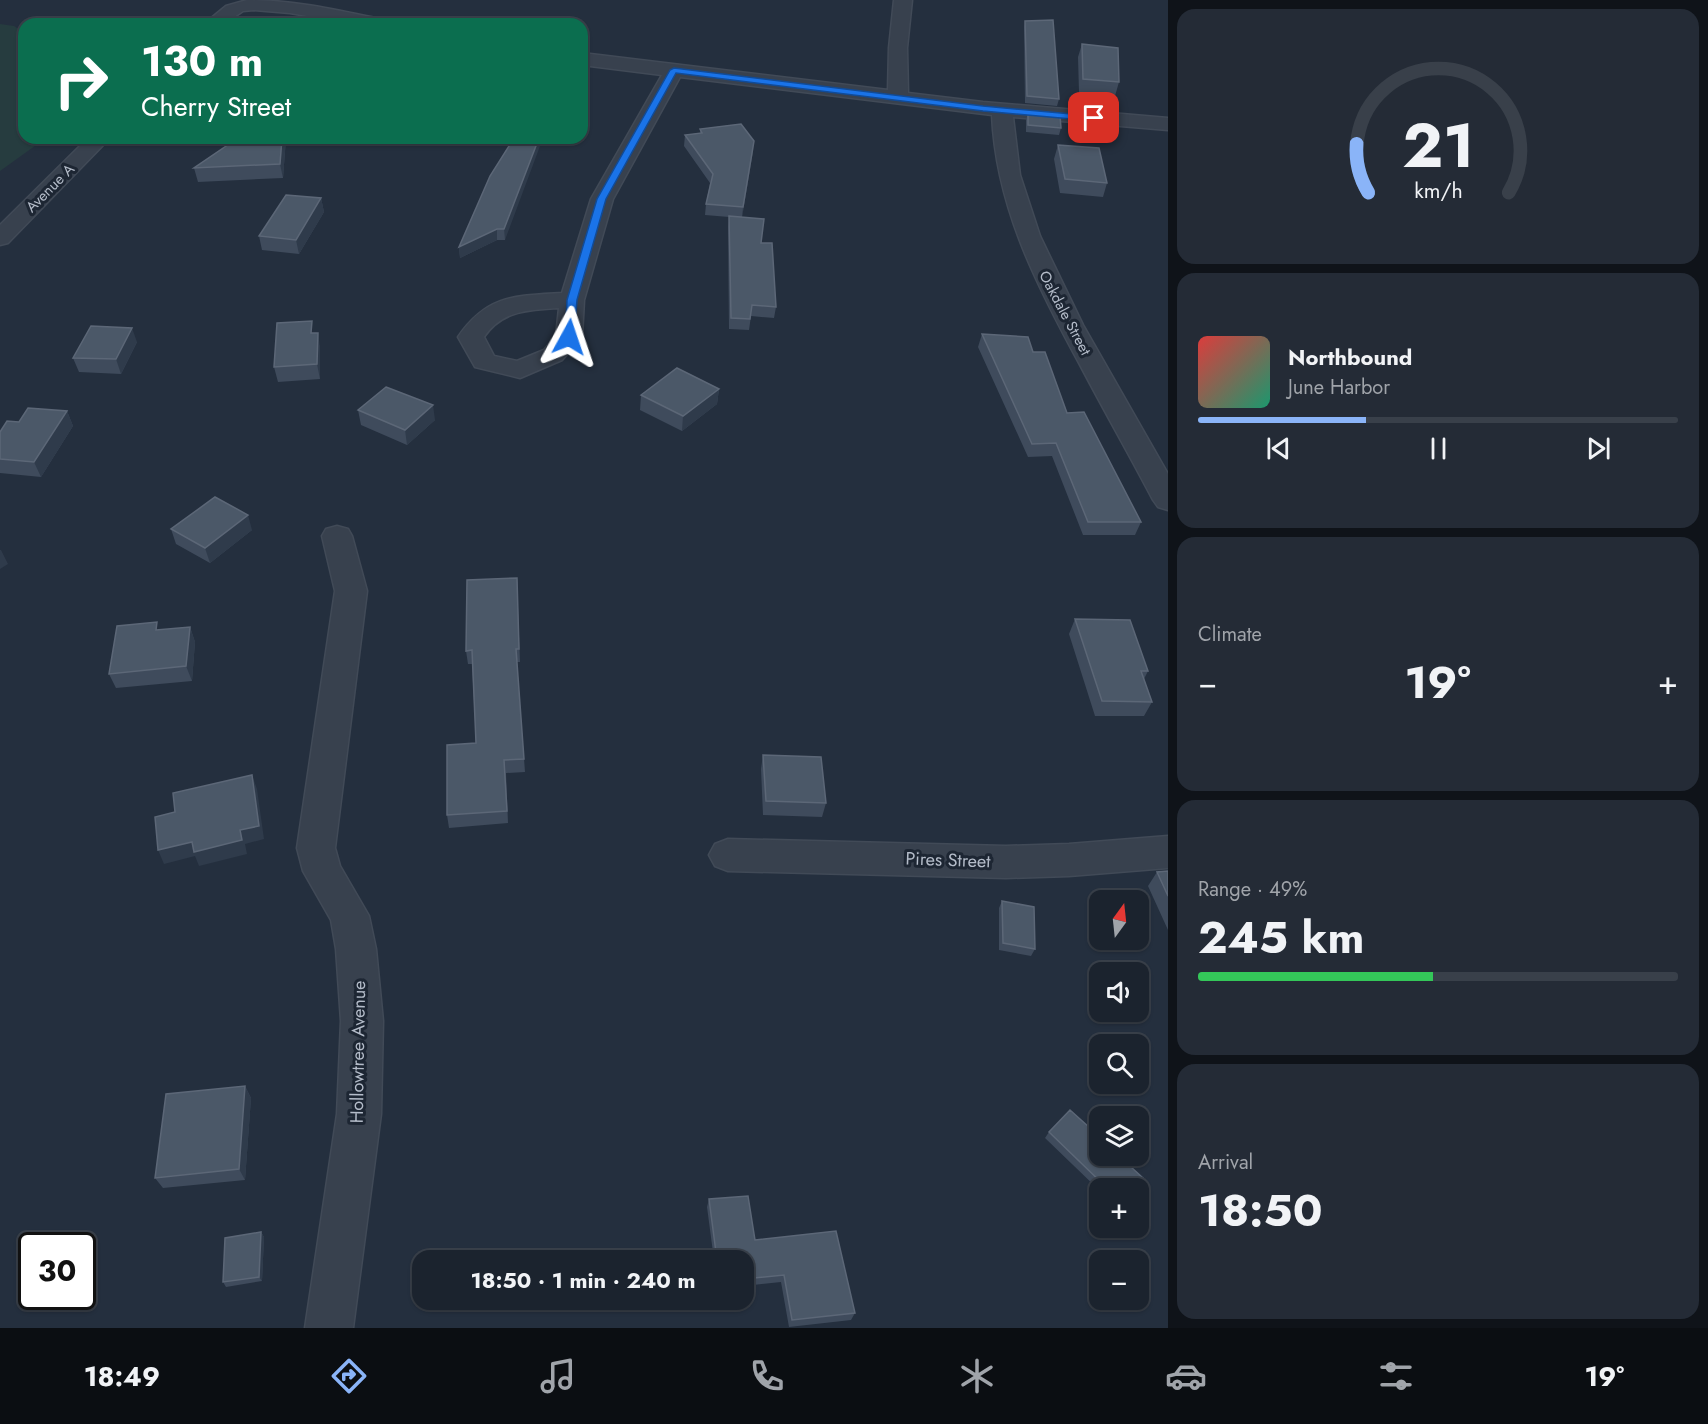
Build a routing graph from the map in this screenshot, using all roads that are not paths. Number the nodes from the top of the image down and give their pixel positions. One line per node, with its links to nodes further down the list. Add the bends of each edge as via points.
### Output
1 (903, 0): 7 (street)
2 (245, 2): 3 (street); 4 (street, via 281,4)
3 (221, 18)
4 (350, 18)
5 (588, 60): 6 (street)
6 (674, 70): 7 (street); 12 (street, via 602,199)
7 (898, 98): 8 (street)
8 (1002, 111): 9 (street); 13 (street, Oakdale Street, via 1007,157 1032,247)
9 (1168, 124)
10 (94, 144): 11 (street, Avenue A)
11 (0, 238)
12 (572, 300)
13 (1168, 500)
14 (337, 536): 17 (street, Hollowtree Avenue, via 351,591 316,848 322,871 350,916 362,1021 359,1114)
15 (1168, 852): 16 (street, Pires Street, via 1006,862)
16 (728, 855)
17 (329, 1328)

